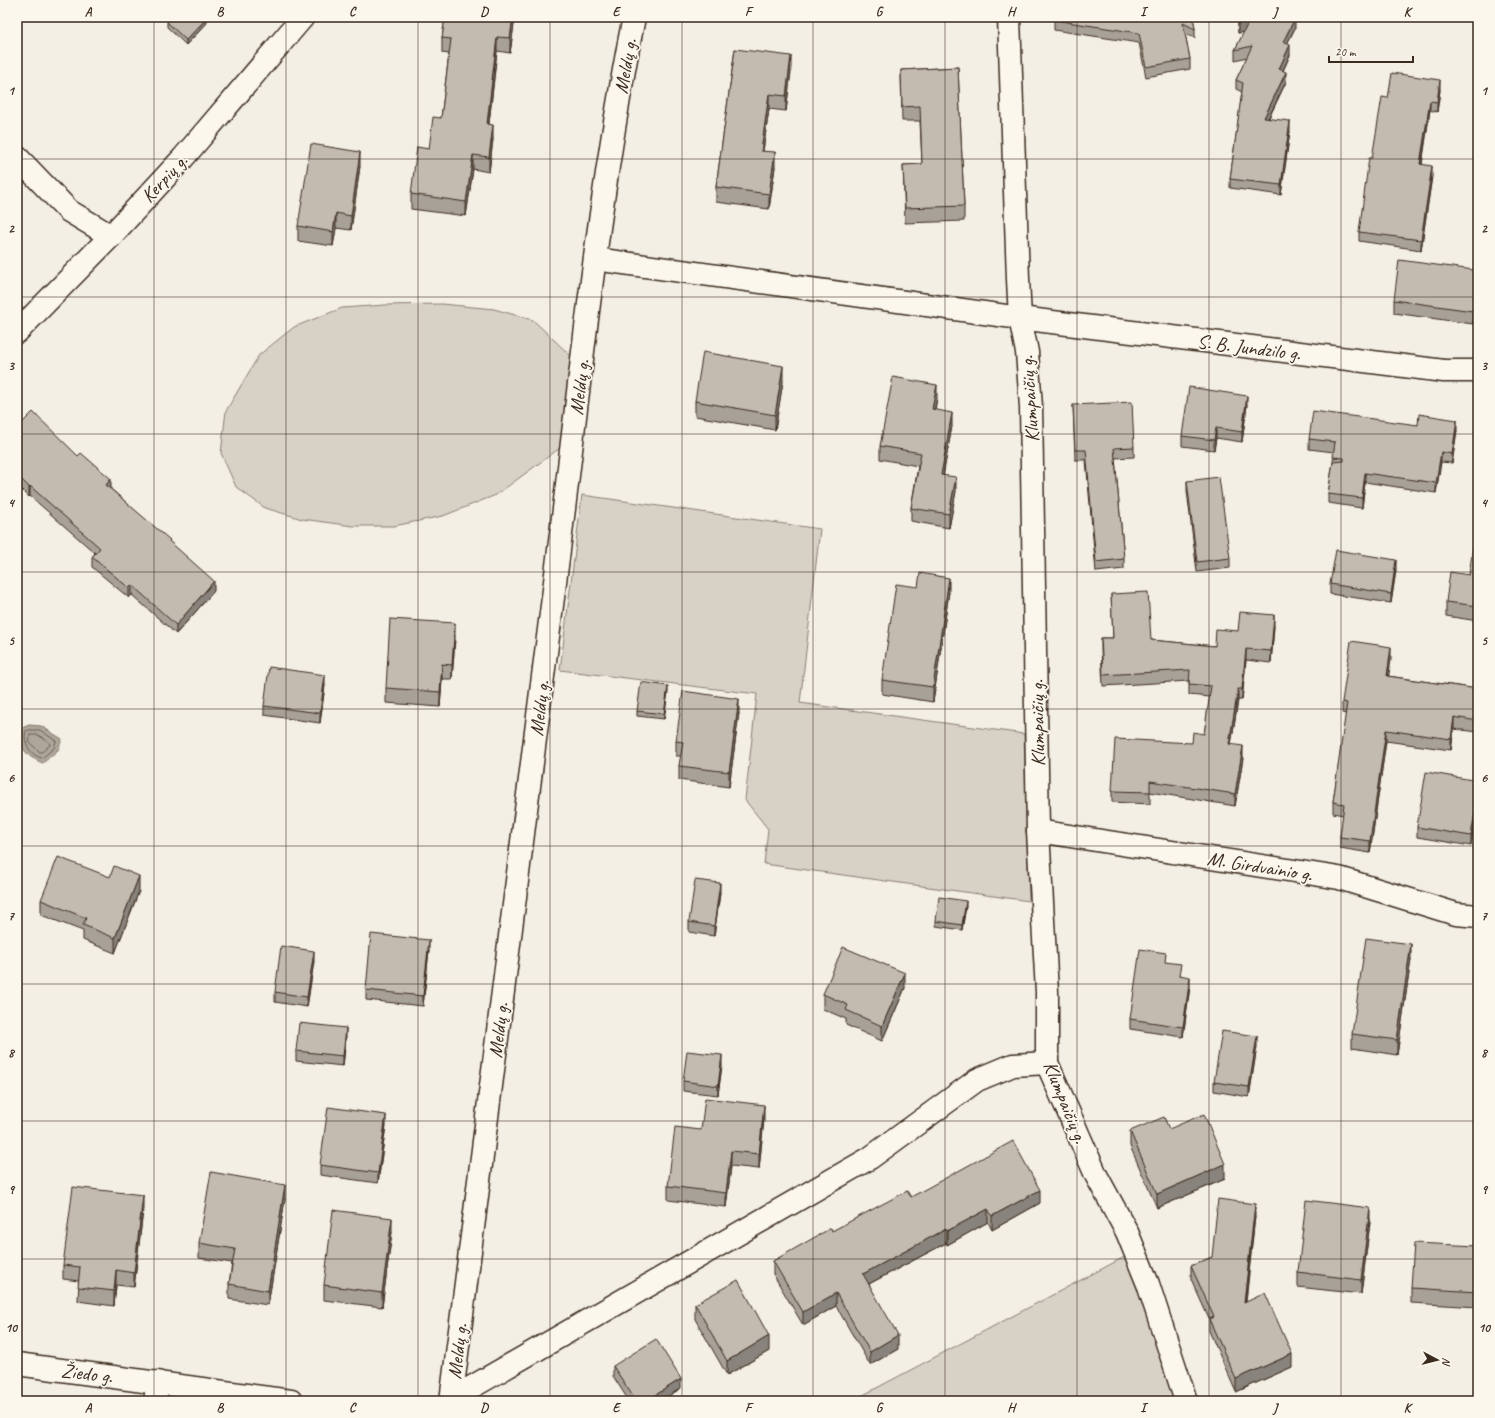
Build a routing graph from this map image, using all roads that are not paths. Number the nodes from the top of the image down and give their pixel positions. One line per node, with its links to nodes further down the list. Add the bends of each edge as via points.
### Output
1 (304, 17): 5 (street, Kerpių g.)
2 (634, 17): 6 (street, Meldų g.)
3 (1008, 17): 7 (street, Klumpaičių g.)
4 (17, 157): 5 (street, via 68,211)
5 (112, 236): 8 (street, Kerpių g.)
6 (595, 259): 7 (street, S. B. Jundzilo g.); 15 (street, Meldų g.)
7 (1020, 318): 9 (street, S. B. Jundzilo g., via 1444,371); 10 (street, Klumpaičių g., via 1027,352 1031,407)
8 (17, 332)
9 (1478, 371)
10 (1038, 831): 11 (street, M. Girdvainio g., via 1339,878 1456,914); 12 (street, Klumpaičių g., via 1047,992)
11 (1478, 916)
12 (1047, 1062): 15 (street, via 1012,1065 977,1080 870,1158); 17 (street, Klumpaičių g., via 1096,1175 1127,1232 1148,1284)
13 (17, 1364): 14 (street, Žiedo g.)
14 (156, 1392): 16 (street, Žiedo g.)
15 (451, 1400)
16 (291, 1401)
17 (1186, 1401)

